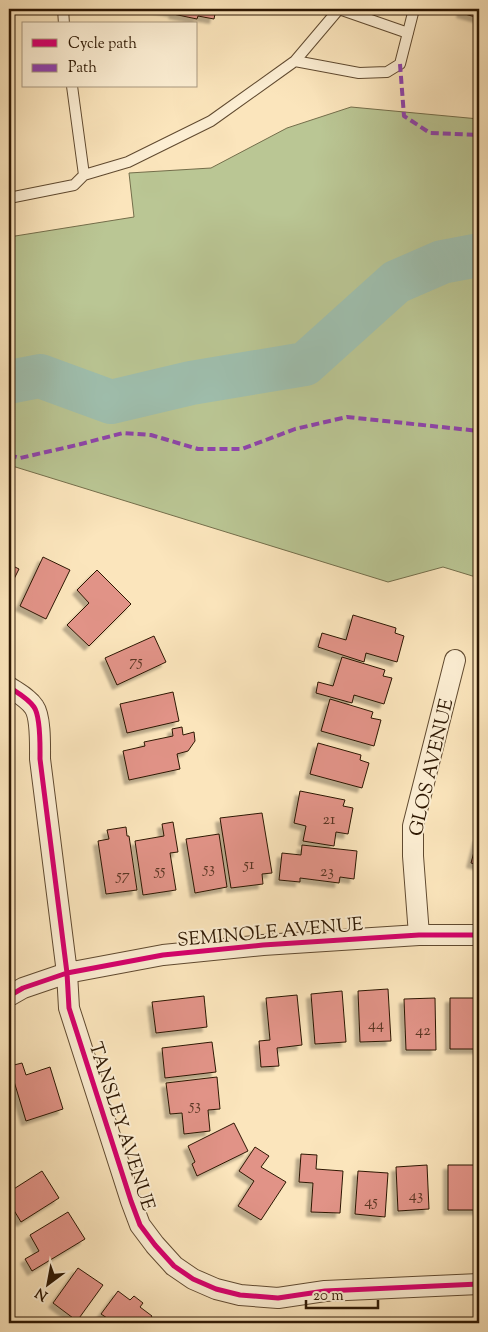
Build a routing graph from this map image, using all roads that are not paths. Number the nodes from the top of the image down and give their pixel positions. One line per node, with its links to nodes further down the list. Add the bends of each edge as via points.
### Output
1 (63, 9): 4 (lane)
2 (339, 9): 5 (lane); 6 (lane)
3 (414, 9): 5 (lane)
4 (64, 22)
5 (408, 33): 6 (lane, via 400,64 387,72 359,73)
6 (295, 61): 8 (lane, via 211,121 128,162)
7 (72, 88): 8 (lane)
8 (84, 174): 9 (lane, via 74,185)
9 (9, 198)
10 (455, 660): 12 (street, GLOS AVENUE, via 413,826)
11 (9, 687): 14 (street, TANSLEY AVENUE, via 35,708)
12 (420, 935): 13 (street, SEMINOLE AVENUE); 14 (street, SEMINOLE AVENUE, via 263,944 172,954)
13 (479, 935)
14 (67, 973): 15 (street, SEMINOLE AVENUE); 16 (street, TANSLEY AVENUE, via 69,1008 131,1201 140,1225 174,1266 216,1289 261,1298 325,1291)
15 (9, 996)
16 (479, 1284)

